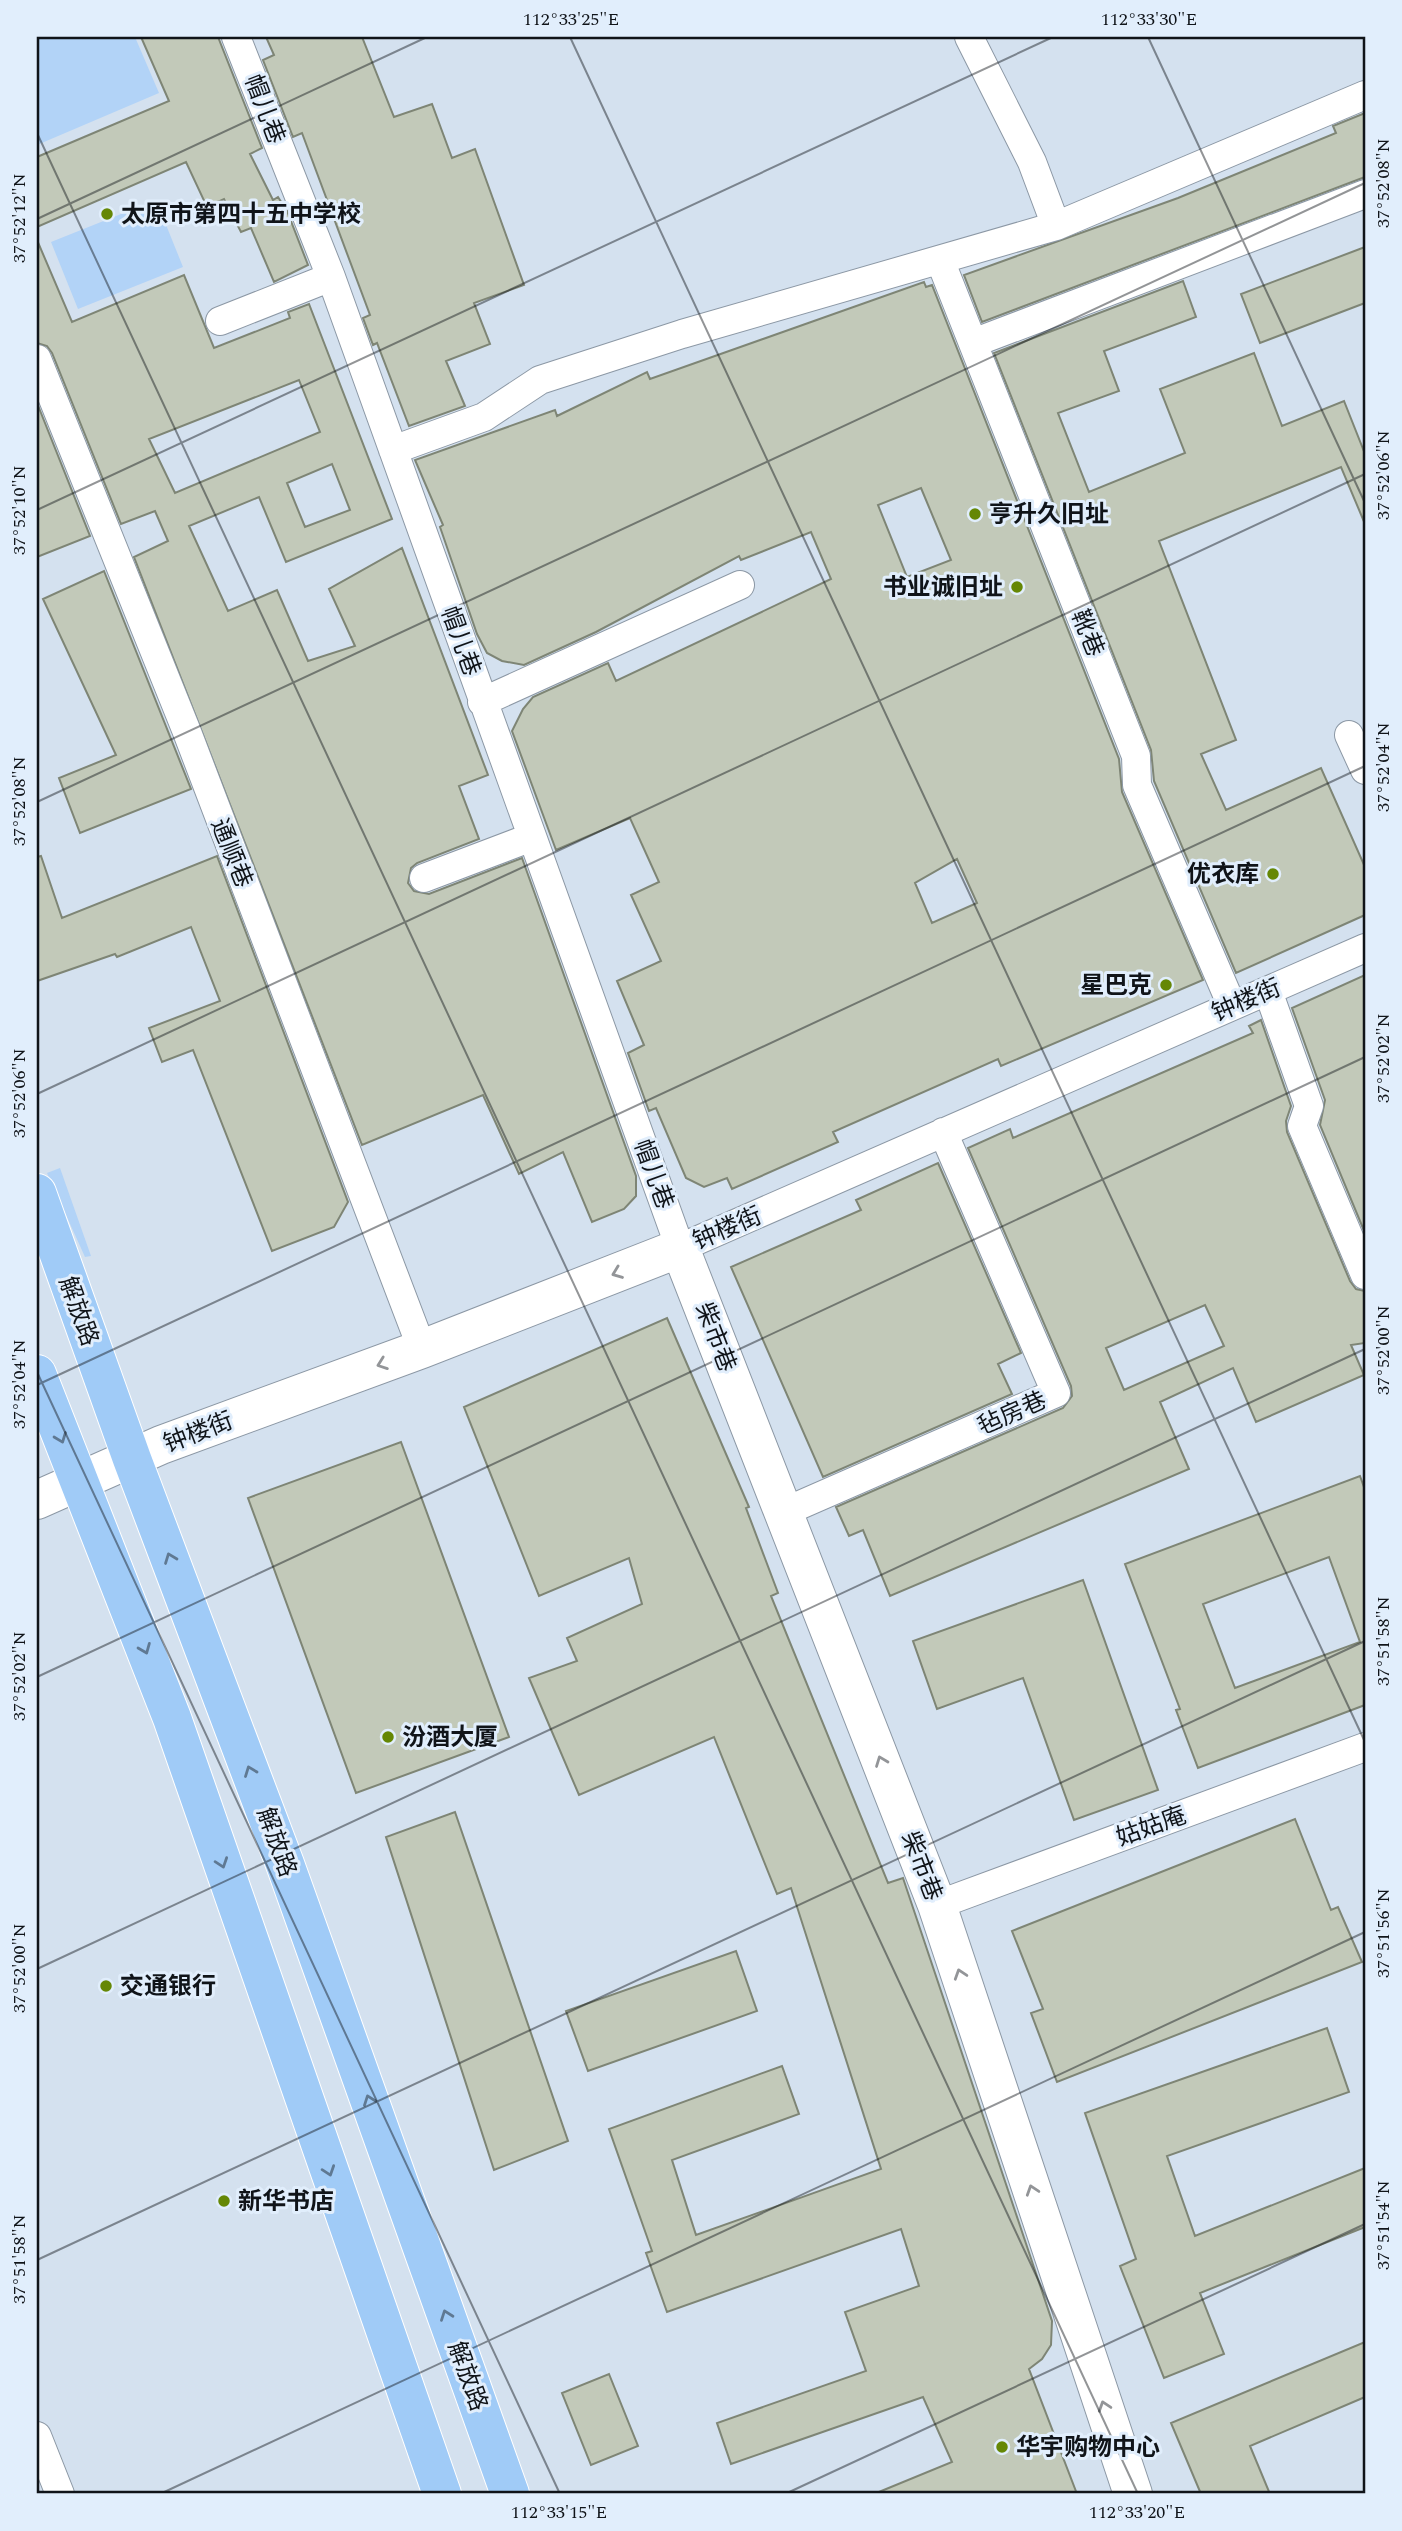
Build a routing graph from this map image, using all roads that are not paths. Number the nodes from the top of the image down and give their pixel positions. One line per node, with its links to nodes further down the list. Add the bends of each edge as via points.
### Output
1 (236, 37): 8 (street, 帽儿巷)
2 (969, 37): 6 (street)
3 (986, 37): 6 (street, via 1044,155)
4 (1365, 94): 6 (street)
5 (1365, 194): 10 (street)
6 (1063, 223): 7 (street)
7 (940, 260): 10 (street, 靴巷); 12 (street, via 540,380 484,417)
8 (331, 276): 9 (street); 12 (street, 帽儿巷)
9 (220, 321)
10 (973, 343): 21 (street, 靴巷, via 1136,757 1138,785)
11 (37, 359): 26 (street, 通顺巷, via 183,721)
12 (393, 450): 14 (street, 帽儿巷)
13 (740, 585): 14 (street)
14 (482, 702): 17 (street, 帽儿巷)
15 (1349, 735): 16 (street)
16 (1365, 771)
17 (532, 837): 18 (street); 24 (street, 帽儿巷)
18 (424, 878)
19 (1365, 948): 20 (street, 钟楼街)
20 (1268, 991): 21 (street, 钟楼街); 25 (street, via 1309,1106 1302,1126)
21 (1232, 1006): 22 (street, 钟楼街)
22 (943, 1132): 24 (street, 钟楼街); 31 (street, 毡房巷, via 1056,1393)
23 (37, 1193): 28 (main road, 解放路)
24 (680, 1248): 26 (street, 钟楼街, one-way to 26); 31 (street, 柴市巷)
25 (1365, 1275)
26 (422, 1349): 28 (street, 钟楼街, one-way to 28)
27 (37, 1374): 29 (main road, one-way to 29)
28 (132, 1459): 29 (street, 钟楼街); 38 (main road, 解放路, one-way to 28, via 285,1864)
29 (78, 1481): 30 (street, 钟楼街); 37 (main road, one-way to 37, via 172,1718)
30 (37, 1500)
31 (784, 1512): 34 (street, 柴市巷, one-way to 31)
32 (1365, 1748): 34 (street, 姑姑庵)
33 (1365, 1759): 34 (street, 姑姑庵)
34 (939, 1911): 39 (street, 柴市巷, one-way to 34)
35 (37, 2436): 36 (street)
36 (60, 2494)
37 (442, 2494)
38 (510, 2494)
39 (1133, 2494)

